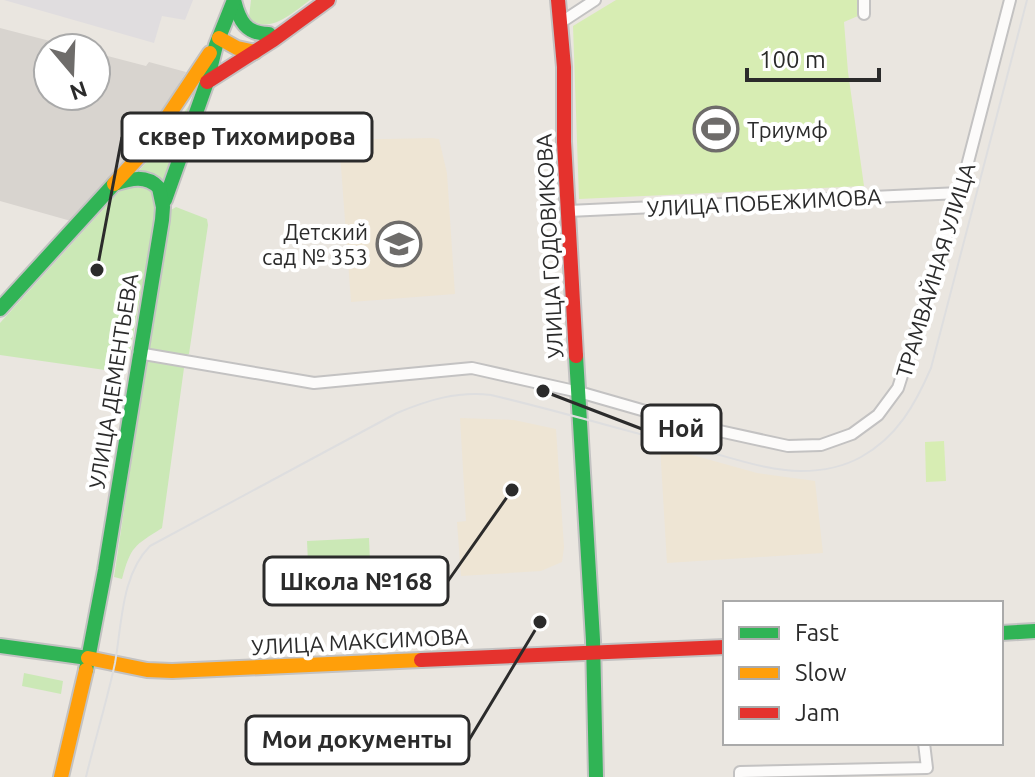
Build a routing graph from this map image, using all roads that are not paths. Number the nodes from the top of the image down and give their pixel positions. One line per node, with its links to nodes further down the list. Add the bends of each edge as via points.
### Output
1 (234, 0): 10 (main road, via 243,26); 11 (main road)
2 (328, 0): 9 (main road)
3 (558, 0): 8 (main road, УЛИЦА ГОДОВИКОВА)
4 (595, 0): 8 (street)
5 (864, 0): 7 (street)
6 (1010, 0): 15 (street, ТРАМВАЙНАЯ УЛИЦА)
7 (864, 14)
8 (560, 23): 17 (main road, УЛИЦА ГОДОВИКОВА)
9 (291, 25): 10 (main road); 12 (main road)
10 (269, 34): 12 (main road)
11 (217, 41): 12 (main road); 13 (main road)
12 (249, 51): 13 (main road)
13 (205, 74): 14 (main road); 16 (main road, УЛИЦА ДЕМЕНТЬЕВА)
14 (114, 184): 16 (main road, via 139,178 157,186); 18 (main road)
15 (960, 193): 17 (street, УЛИЦА ПОБЕЖИМОВА); 20 (street, ТРАМВАЙНАЯ УЛИЦА, via 898,388 878,415 852,434 821,445 788,446)
16 (165, 200): 19 (main road, УЛИЦА ДЕМЕНТЬЕВА)
17 (568, 211): 20 (main road, УЛИЦА ГОДОВИКОВА)
18 (0, 309)
19 (138, 353): 20 (street, ТРАМВАЙНАЯ УЛИЦА, via 314,383 472,368); 26 (main road, УЛИЦА ДЕМЕНТЬЕВА)
20 (579, 392): 25 (main road, УЛИЦА ГОДОВИКОВА)
21 (1035, 631): 22 (main road)
22 (1003, 633)
23 (0, 646): 26 (main road, УЛИЦА МАКСИМОВА)
24 (723, 647): 25 (main road, УЛИЦА МАКСИМОВА)
25 (594, 654): 26 (main road, УЛИЦА МАКСИМОВА, via 172,671); 29 (main road, УЛИЦА ГОДОВИКОВА)
26 (88, 658): 28 (main road, УЛИЦА ДЕМЕНТЬЕВА)
27 (924, 745): 30 (street, via 927,768 740,772)
28 (61, 777)
29 (596, 777)
30 (740, 777)

